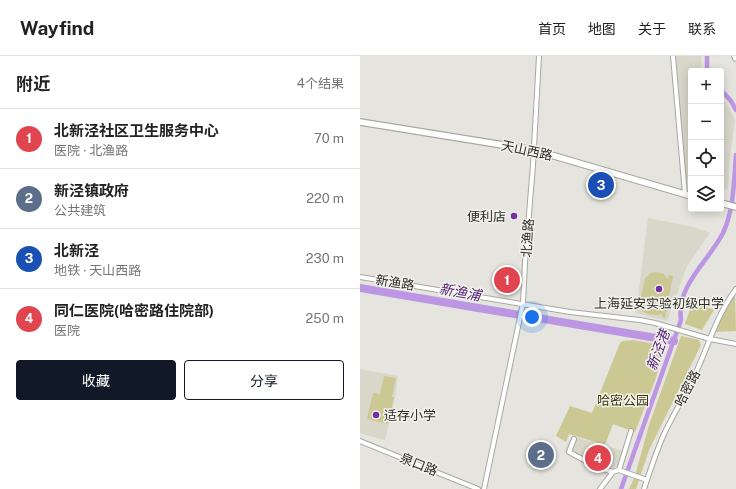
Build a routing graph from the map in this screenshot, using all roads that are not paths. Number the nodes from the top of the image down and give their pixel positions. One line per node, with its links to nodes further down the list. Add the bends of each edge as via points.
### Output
1 (539, 56): 4 (street, 北渔路)
2 (673, 56): 5 (street)
3 (360, 122): 4 (main road, 天山西路)
4 (534, 150): 5 (main road, 天山西路); 10 (street, 北渔路)
5 (688, 195)
6 (724, 204): 7 (main road)
7 (736, 207)
8 (360, 277): 10 (street, 新渔路)
9 (736, 289): 11 (street, 哈密路, via 721,312)
10 (523, 303): 11 (street, 新渔路, via 640,320); 20 (street, 北渔路)
11 (710, 339): 12 (street, 新渔路); 18 (street, 哈密路, via 694,377 664,434)
12 (736, 344)
13 (631, 431): 16 (street)
14 (574, 439): 17 (street, via 569,452 597,467)
15 (360, 440): 19 (street, 泉口路)
16 (619, 470): 17 (street); 18 (street)
17 (613, 472): 21 (street)
18 (647, 480): 22 (street, 哈密路)
19 (478, 489)
20 (484, 489)
21 (600, 489)
22 (644, 489)

